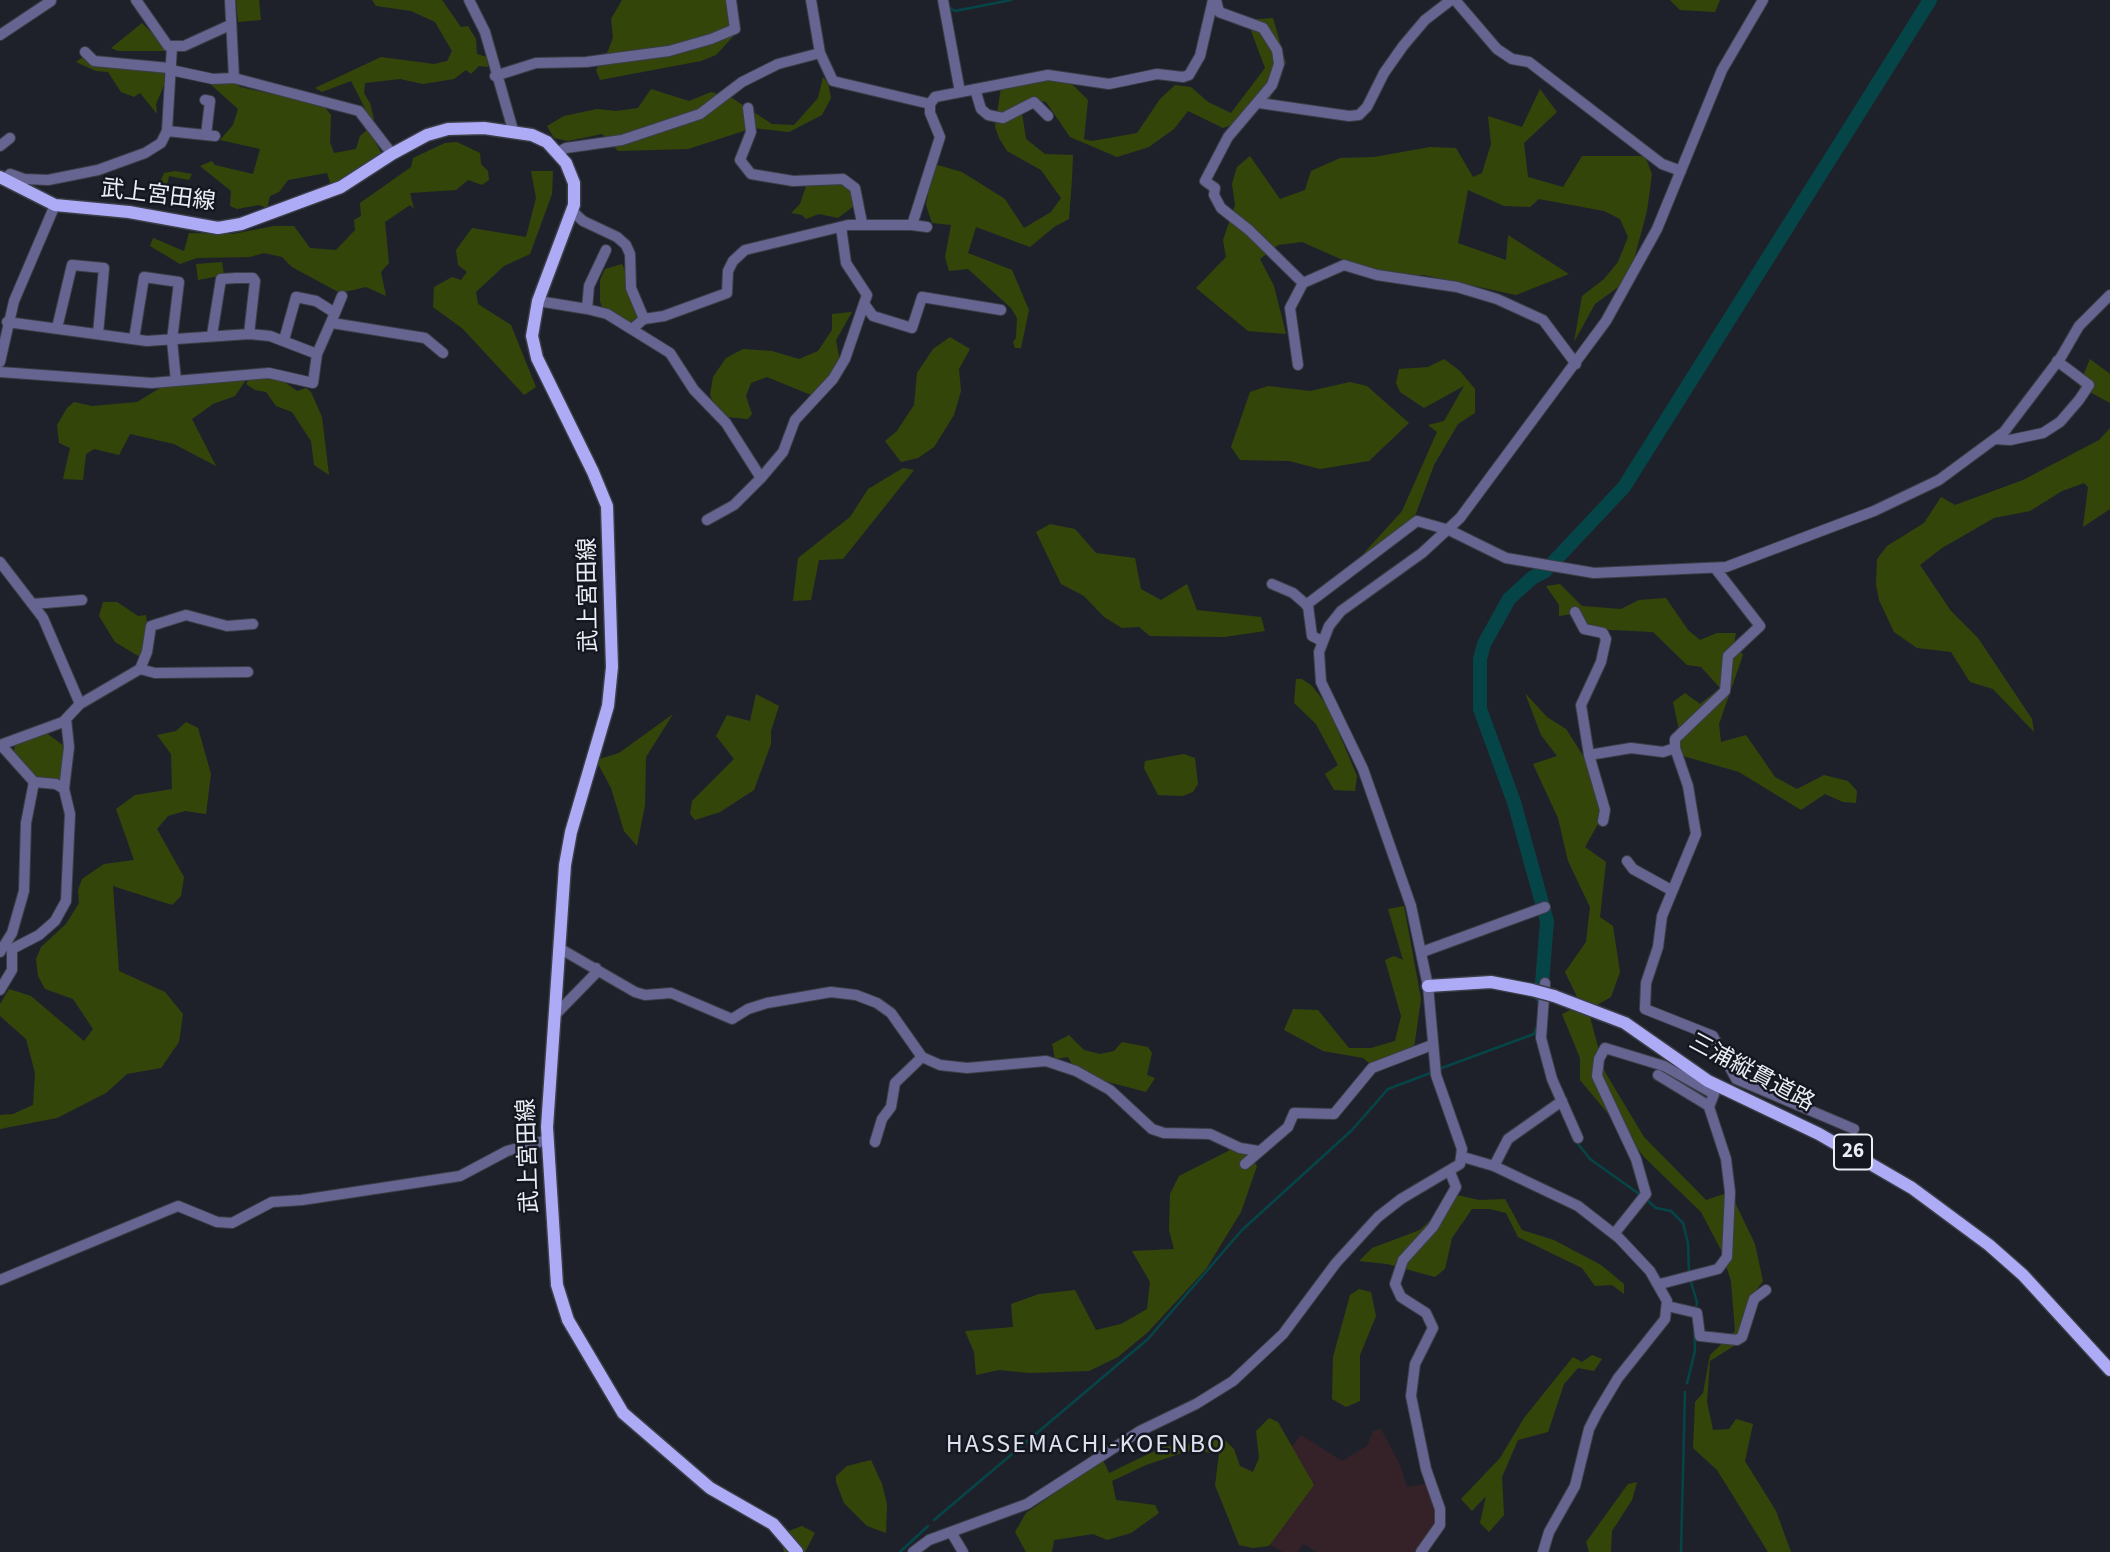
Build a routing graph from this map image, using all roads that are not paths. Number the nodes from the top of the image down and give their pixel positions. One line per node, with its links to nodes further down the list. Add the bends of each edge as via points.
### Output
1 (136, 0): 13 (street, via 164,44)
2 (230, 0): 11 (street)
3 (469, 0): 17 (street, via 485,32)
4 (731, 0): 17 (street, via 735,29 711,39 669,51 536,63)
5 (811, 0): 15 (street)
6 (943, 0): 20 (street)
7 (1214, 0): 19 (street, via 1200,56 1189,75 1157,74 1109,84 1048,75); 21 (street, via 1219,12 1264,28 1277,50 1278,73)
8 (1453, 0): 21 (street, via 1425,20 1402,46 1359,115); 32 (street, via 1497,49 1512,59 1529,62 1662,164)
9 (1763, 0): 32 (street, via 1722,70)
10 (51, 1): 12 (street)
11 (230, 25): 13 (street, via 184,46); 18 (street)
12 (0, 35)
13 (172, 46): 16 (street)
14 (85, 52): 16 (street, via 94,61)
15 (820, 53): 22 (street, via 833,81); 30 (street, via 754,76 700,114 622,140)
16 (170, 69): 18 (street, via 213,79); 27 (street)
17 (495, 76): 26 (street)
18 (234, 78): 31 (street, via 359,111)
19 (975, 89): 20 (street); 25 (street, via 981,109 988,115 1003,118 1034,103)
20 (960, 92): 22 (street, via 935,97)
21 (1259, 103): 41 (street, via 1228,137 1205,181 1215,188 1221,208)
22 (930, 104): 37 (street, via 940,137)
23 (210, 106): 27 (street, via 210,136)
24 (748, 108): 36 (street, via 751,132 740,160 751,174 793,181 843,179 855,188)
25 (1048, 116)
26 (513, 130): 30 (main road, 武上宮田線, via 540,138); 31 (main road, 武上宮田線, via 448,129)
27 (167, 131): 33 (street, via 155,148 98,170 48,180 10,174)
28 (9, 138): 29 (street)
29 (0, 146)
30 (558, 152): 35 (main road, 武上宮田線, via 572,177)
31 (391, 154): 34 (main road, 武上宮田線, via 314,199 218,228)
32 (1681, 171): 63 (street, via 1631,280)
33 (3, 178): 34 (main road, 武上宮田線)
34 (55, 205): 50 (street)
35 (572, 211): 44 (main road, 武上宮田線); 49 (street, via 626,245 631,288)
36 (862, 223): 37 (street); 38 (street)
37 (912, 225): 39 (street)
38 (841, 227): 45 (street, via 843,255 865,288); 49 (street, via 745,250 728,271 727,293)
39 (927, 227)
40 (606, 250): 46 (street, via 589,286)
41 (1303, 283): 63 (street, via 1344,265 1385,277 1457,286 1543,320); 64 (street, via 1290,308)
42 (2110, 295): 61 (street, via 2079,326)
43 (342, 296): 48 (street)
44 (538, 301): 46 (street); 93 (main road, 武上宮田線, via 532,329 534,351 602,492 610,533 610,696 568,844)
45 (865, 305): 47 (street, via 873,316 912,328 922,296); 68 (street, via 833,379 795,420 783,452)
46 (587, 309): 52 (street, via 607,314)
47 (1001, 310)
48 (333, 318): 58 (street, via 316,301 296,297); 59 (street, via 425,338); 60 (street)
49 (644, 319): 52 (street)
50 (8, 322): 51 (street); 62 (street)
51 (57, 328): 53 (street); 53 (street, via 72,265 104,268)
52 (632, 329): 68 (street, via 670,353 694,390 726,423)
53 (98, 334): 56 (street)
54 (249, 334): 55 (street); 55 (street, via 255,281 236,278 220,279); 58 (street)
55 (212, 335): 57 (street)
56 (134, 339): 57 (street); 57 (street, via 146,276 179,282)
57 (172, 340): 66 (street)
58 (284, 340): 60 (street)
59 (443, 353)
60 (317, 354): 66 (street, via 313,383 309,384 269,373)
61 (2057, 361): 67 (street); 67 (street, via 2089,385 2079,400 2043,433)
62 (0, 362)
63 (1576, 364): 70 (street)
64 (1298, 365)
65 (0, 372): 66 (street, via 152,383)
66 (176, 380)
67 (1995, 439): 72 (street, via 1912,494)
68 (761, 478): 69 (street, via 734,505)
69 (707, 520)
70 (1449, 530): 72 (street, via 1506,558 1550,567 1594,573); 76 (street, via 1417,521); 79 (street, via 1341,611)
71 (0, 562): 75 (street)
72 (1715, 568): 85 (street, via 1760,626 1730,653 1725,691 1675,739)
73 (1272, 584): 76 (street)
74 (82, 600): 75 (street)
75 (33, 604): 82 (street)
76 (1306, 605): 79 (street, via 1312,636)
77 (1575, 612): 86 (street, via 1584,629 1603,633 1606,639 1581,705)
78 (253, 624): 80 (street, via 227,626 186,615 150,626)
79 (1322, 641): 95 (street, via 1321,682 1378,807)
80 (140, 669): 81 (street, via 155,673); 82 (street)
81 (248, 672)
82 (80, 704): 83 (street)
83 (66, 719): 84 (street); 88 (street, via 69,747)
84 (0, 745): 87 (street)
85 (1675, 748): 86 (street, via 1664,752 1631,748); 91 (street, via 1688,786 1696,834)
86 (1589, 755): 89 (street, via 1605,810)
87 (34, 782): 88 (street); 94 (street, via 26,823 24,891)
88 (64, 789): 94 (street, via 70,814 65,901 55,921 39,935)
89 (1603, 821)
90 (1626, 861): 91 (street)
91 (1671, 890): 106 (street, via 1646,983 1645,1009 1713,1036 1736,1079)
92 (1543, 908): 95 (street)
93 (559, 948): 96 (street); 100 (main road, 武上宮田線)
94 (5, 949): 99 (street, via 12,970)
95 (1422, 951): 98 (street)
96 (596, 968): 100 (street); 102 (street, via 635,992 671,993 732,1019 767,1003 831,992 856,995 891,1013)
97 (1545, 983): 104 (street, via 1541,1038)
98 (1428, 986): 101 (street); 120 (main road, 三浦縦貫道路 / 26, bridge, via 1491,982 1554,996 1625,1023 1708,1081 1819,1134 1912,1188 2022,1275)
99 (0, 990)
100 (554, 1016): 108 (main road, 武上宮田線)
101 (1432, 1045): 110 (street, via 1372,1068 1334,1114 1294,1113 1288,1127); 111 (street, via 1435,1071)
102 (922, 1058): 109 (street, via 895,1083 891,1107); 110 (street, via 967,1068 1046,1060 1110,1090 1152,1129 1210,1134)
103 (1658, 1074): 105 (street)
104 (1559, 1102): 107 (street); 113 (street, via 1508,1139)
105 (1709, 1105): 115 (street, via 1714,1094 1705,1087 1654,1061 1605,1048 1597,1076 1636,1159 1644,1198); 117 (street, via 1726,1159 1730,1192 1727,1257 1718,1269)
106 (1854, 1129)
107 (1578, 1138)
108 (547, 1140): 116 (street, via 508,1151 460,1176 272,1202 232,1223 217,1222 178,1206); 122 (main road, 武上宮田線, via 561,1303 623,1413 710,1488 773,1524)
109 (875, 1142)
110 (1258, 1151): 112 (street)
111 (1463, 1157): 113 (street); 114 (street)
112 (1245, 1164)
113 (1494, 1166): 115 (street, via 1577,1206)
114 (1450, 1172): 121 (street, via 1378,1217 1336,1263 1283,1334 1233,1381 1140,1431 1027,1504); 125 (street, via 1456,1187 1433,1227 1403,1260 1395,1284 1401,1297 1426,1313 1433,1328 1415,1364 1411,1396 1426,1469 1440,1509 1440,1525)
115 (1614, 1234): 117 (street)
116 (0, 1280)
117 (1660, 1284): 119 (street)
118 (1766, 1290): 119 (street, via 1754,1299 1737,1340 1700,1336 1696,1313)
119 (1667, 1306): 126 (street, via 1665,1319 1597,1413 1575,1486)
120 (2110, 1370)
121 (951, 1532): 123 (street); 124 (street)
122 (797, 1552)
123 (913, 1552)
124 (963, 1552)
125 (1421, 1552)
126 (1543, 1552)

